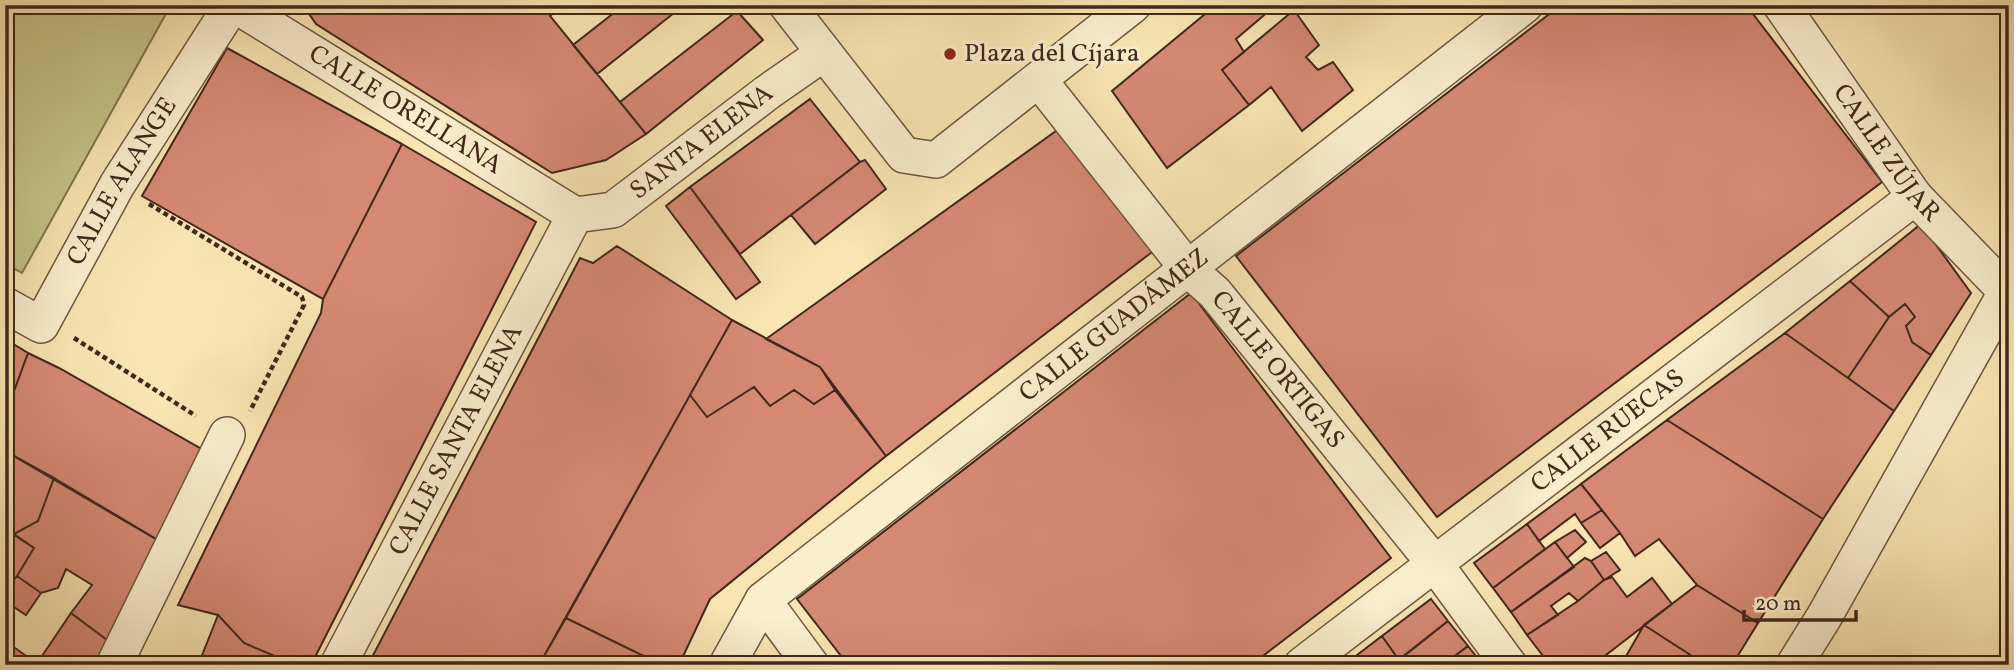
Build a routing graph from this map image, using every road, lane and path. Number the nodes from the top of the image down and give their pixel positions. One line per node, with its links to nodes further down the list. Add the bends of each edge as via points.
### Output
1 (234, 5): 8 (street, CALLE ALANGE); 10 (street, CALLE ORELLANA)
2 (788, 5): 6 (street)
3 (1133, 5): 7 (street)
4 (1525, 5): 11 (street, CALLE GUADÁMEZ)
5 (1781, 5): 9 (street, CALLE ZÚJAR)
6 (824, 53): 7 (street, via 904,155 936,160); 10 (street, SANTA ELENA, via 612,210)
7 (1039, 80): 11 (street, CALLE ORTIGAS)
8 (117, 185): 14 (street, CALLE ALANGE); 15 (path, via 302,297 304,304 236,440)
9 (1915, 197): 12 (street, CALLE ZÚJAR); 16 (street, CALLE RUECAS)
10 (575, 215): 19 (street, CALLE SANTA ELENA)
11 (1188, 269): 16 (street, CALLE ORTIGAS, via 1215,293); 17 (street, CALLE GUADÁMEZ)
12 (2008, 289): 24 (street)
13 (5, 305): 14 (street)
14 (41, 325): 15 (path, via 61,331)
15 (227, 435): 18 (street)
16 (1434, 564): 22 (street, CALLE RUECAS); 23 (street, CALLE ORTIGAS)
17 (763, 600): 20 (street, CALLE GUADÁMEZ); 21 (street)
18 (114, 665)
19 (338, 665)
20 (727, 665)
21 (811, 665)
22 (1301, 665)
23 (1509, 665)
24 (1794, 665)

